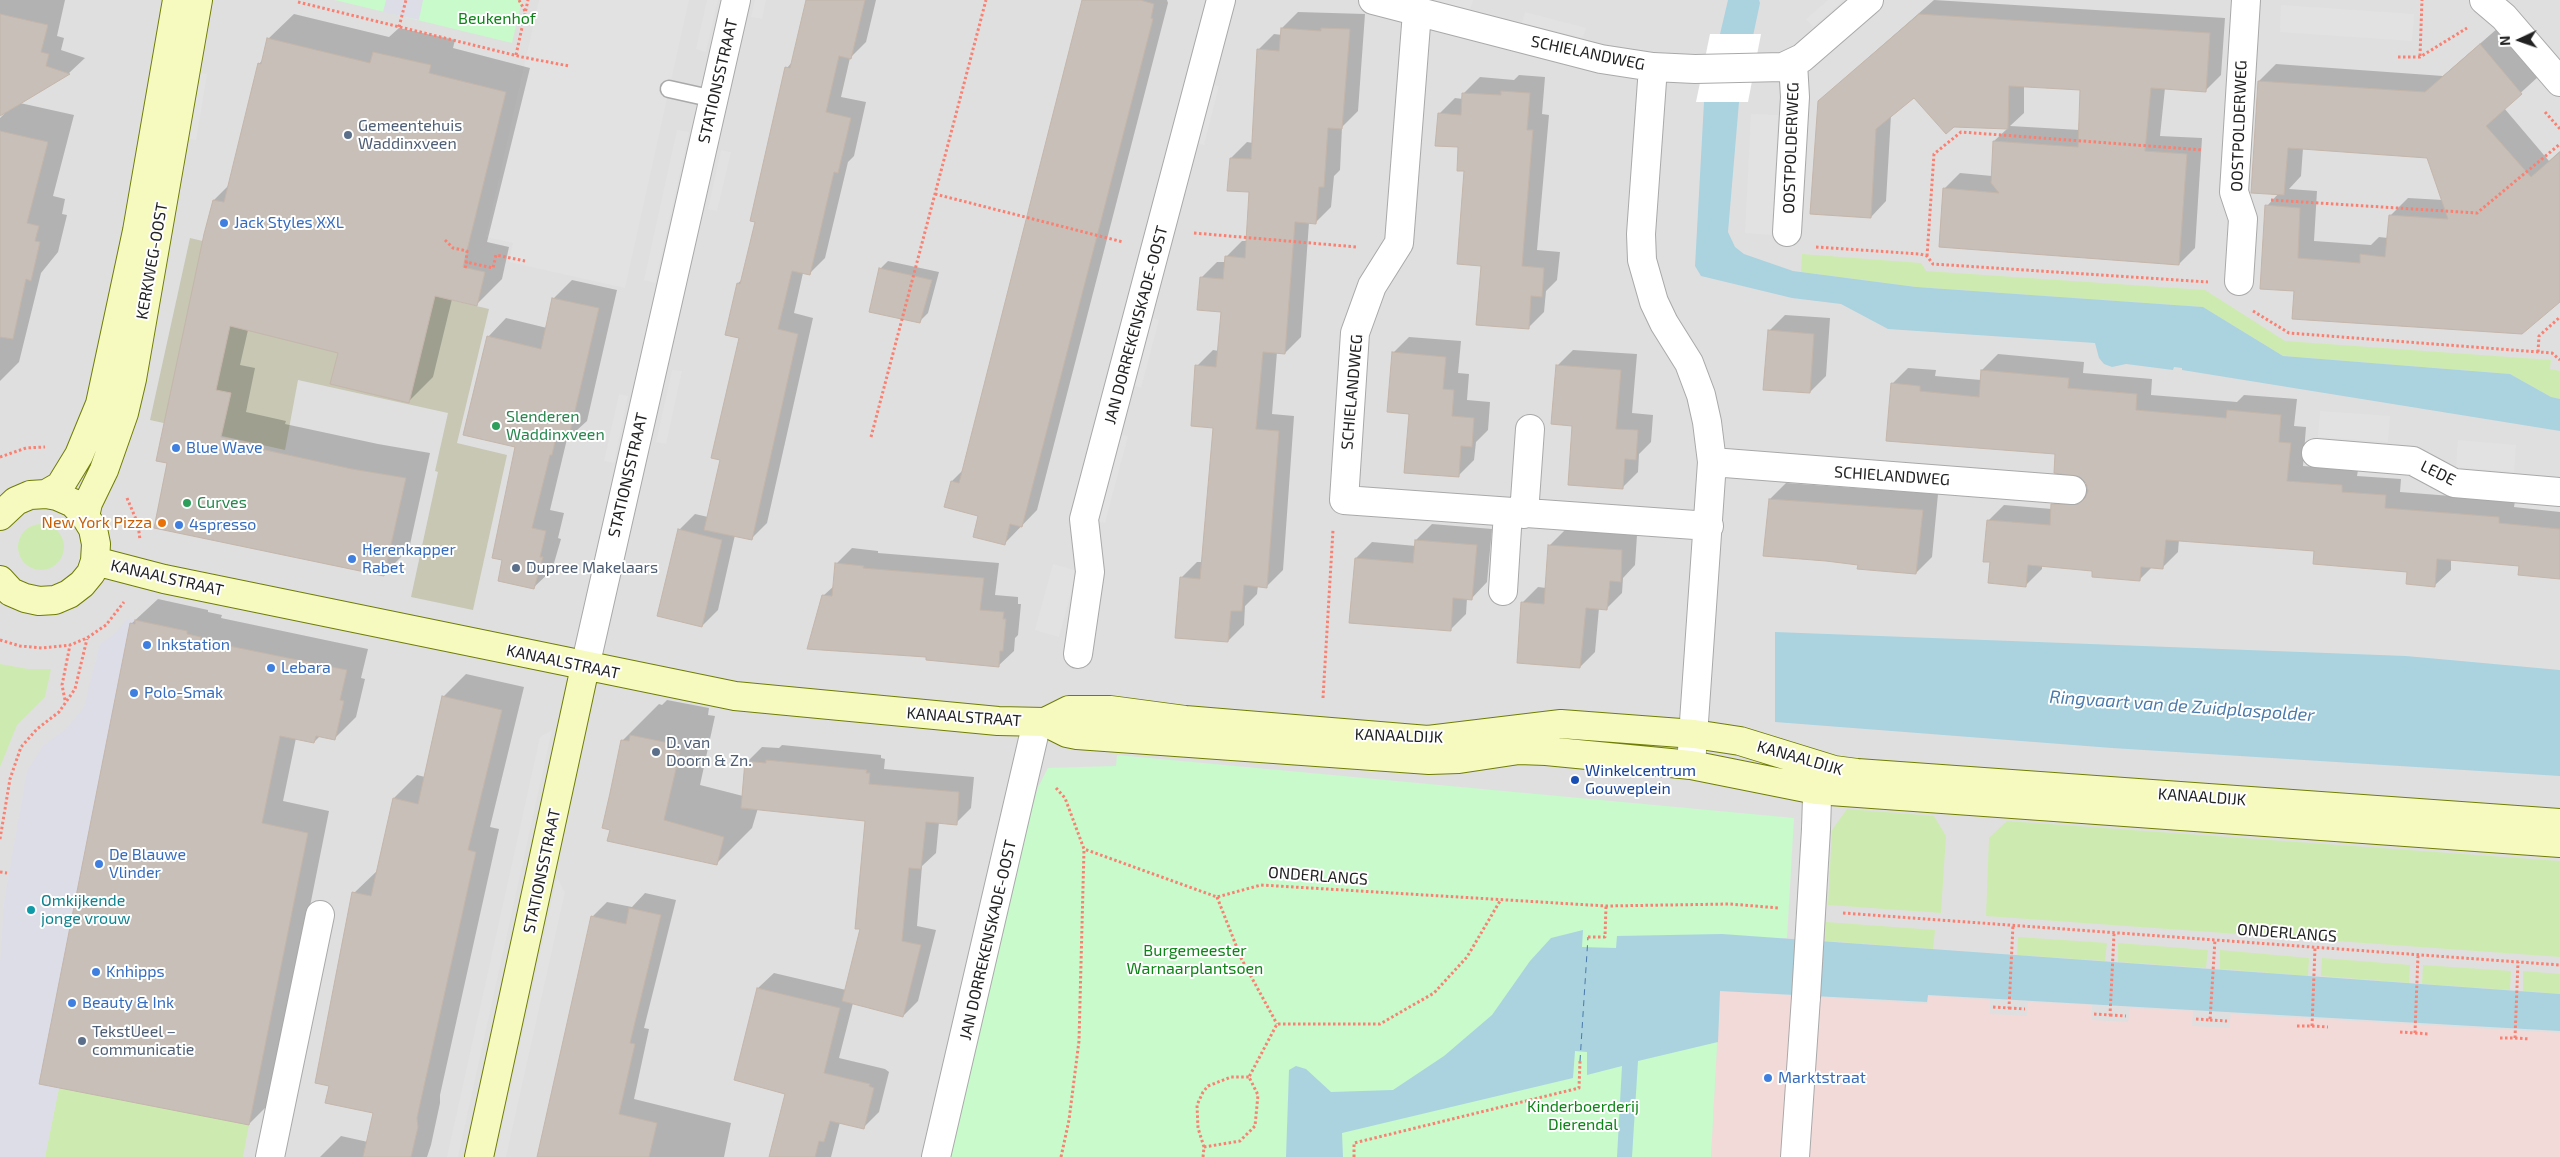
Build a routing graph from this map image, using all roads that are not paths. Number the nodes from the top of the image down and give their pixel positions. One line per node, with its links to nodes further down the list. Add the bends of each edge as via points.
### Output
1 (177, 0): 22 (main road, KERKWEG-OOST, via 137,231 100,404 79,455 60,486)
2 (198, 0): 25 (main road, KERKWEG-OOST, via 128,396)
3 (736, 0): 14 (street, STATIONSSTRAAT)
4 (1221, 0): 30 (street, JAN DORREKENSKADE-OOST, via 1084,519 1090,572)
5 (1373, 0): 9 (street, SCHIELANDWEG)
6 (1868, 0): 10 (street, OOSTPOLDERWEG)
7 (2246, 0): 16 (street, OOSTPOLDERWEG, via 2235,152 2236,198 2243,219)
8 (2484, 0): 12 (street, via 2504,17)
9 (1416, 12): 11 (street, SCHIELANDWEG, via 1601,59); 23 (street, SCHIELANDWEG, via 1399,243 1372,286 1355,333 1344,500)
10 (1793, 63): 11 (street, OOSTPOLDERWEG, via 1773,68); 15 (street, OOSTPOLDERWEG, via 1795,96)
11 (1653, 67): 19 (street, SCHIELANDWEG, via 1642,260 1654,302 1689,363 1701,395)
12 (2560, 82)
13 (669, 89): 14 (lane)
14 (714, 99): 31 (street, STATIONSSTRAAT)
15 (1787, 232)
16 (2240, 281)
17 (1530, 429): 23 (street)
18 (2316, 453): 20 (street, LEDE, via 2413,461 2454,484)
19 (1712, 462): 21 (street, SCHIELANDWEG); 26 (street, SCHIELANDWEG)
20 (2559, 486)
21 (2072, 490)
22 (46, 494): 24 (main road, via 23,498); 25 (main road, via 67,500)
23 (1516, 513): 26 (street); 29 (street)
24 (0, 516)
25 (85, 516): 27 (main road, via 95,536)
26 (1709, 526): 33 (street, SCHIELANDWEG)
27 (95, 561): 28 (main road, via 82,584 55,600 25,598 12,592); 31 (main road, KANAALSTRAAT, via 138,573)
28 (0, 580)
29 (1502, 591)
30 (1078, 654)
31 (585, 667): 32 (main road, KANAALSTRAAT, via 735,696 976,720); 40 (main road, STATIONSSTRAAT)
32 (1041, 722): 33 (main road, KANAALDIJK, via 1080,708 1428,740 1562,724); 34 (main road, KANAALDIJK, via 1077,735 1430,760 1546,750); 41 (street, JAN DORREKENSKADE-OOST)
33 (1694, 734): 34 (street, SCHIELANDWEG); 35 (main road, KANAALDIJK, via 1740,741)
34 (1691, 766): 35 (main road, KANAALDIJK)
35 (1817, 778): 36 (main road, KANAALDIJK, via 1857,773); 37 (main road, KANAALDIJK); 42 (street, bridge)
36 (2560, 823)
37 (2560, 844)
38 (320, 915): 39 (street)
39 (270, 1157)
40 (479, 1157)
41 (936, 1157)
42 (1795, 1157)

